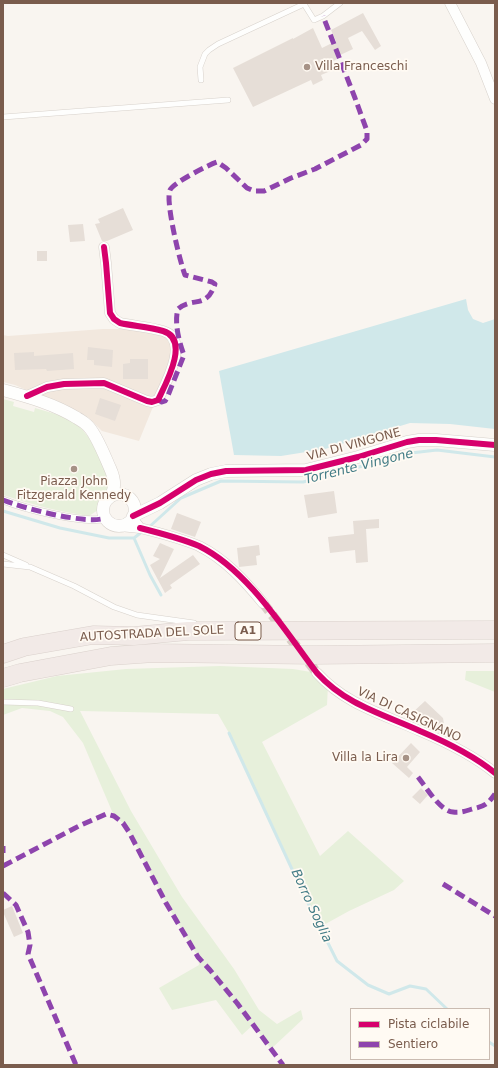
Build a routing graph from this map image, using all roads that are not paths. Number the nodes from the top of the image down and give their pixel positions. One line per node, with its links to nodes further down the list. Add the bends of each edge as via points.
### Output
1 (340, 3): 3 (lane, via 314,20 304,4 218,44 205,54 200,67)
2 (450, 3): 4 (street, via 481,63)
3 (201, 80)
4 (495, 99)
5 (228, 100): 6 (lane)
6 (3, 117)
7 (104, 247): 9 (street, via 110,313 114,319 120,323 164,331 172,336 175,344 174,362 158,400 147,401 104,383 64,384 47,387)
8 (3, 390): 9 (street)
9 (27, 396): 11 (street, via 63,409 88,425 102,448)
10 (495, 445): 12 (street, VIA DI VINGONE, via 419,440 306,470 226,471 211,474)
11 (112, 472): 13 (street, via 114,493); 15 (street)
12 (172, 494): 15 (street, VIA DI VINGONE, via 144,501); 16 (street, VIA DI VINGONE)
13 (108, 499): 15 (street, via 117,495); 17 (street, via 103,508)
14 (3, 500): 17 (street, via 62,516 98,520)
15 (130, 500): 16 (street, via 134,510)
16 (133, 517): 18 (street, via 127,524); 19 (street)
17 (105, 518): 18 (street)
18 (120, 526): 19 (street)
19 (140, 528): 23 (street, via 199,547 226,563)
20 (3, 555): 22 (lane)
21 (3, 564): 22 (lane)
22 (30, 567): 24 (lane, via 114,607 137,615)
23 (263, 602)
24 (202, 624)
25 (210, 625): 27 (lane)
26 (495, 630): 27 (highway, AUTOSTRADA DEL SOLE / A1)
27 (257, 631): 29 (highway, AUTOSTRADA DEL SOLE / A1, via 93,635 24,647)
28 (495, 653): 30 (highway, AUTOSTRADA DEL SOLE / A1)
29 (3, 654)
30 (314, 655): 31 (lane); 33 (highway, AUTOSTRADA DEL SOLE / A1, via 154,653 111,656 20,672)
31 (431, 660)
32 (317, 674): 36 (street, VIA DI CASIGNANO, via 328,685 378,715 453,747)
33 (3, 678)
34 (3, 702): 35 (lane, via 38,703)
35 (71, 709)
36 (495, 773)

